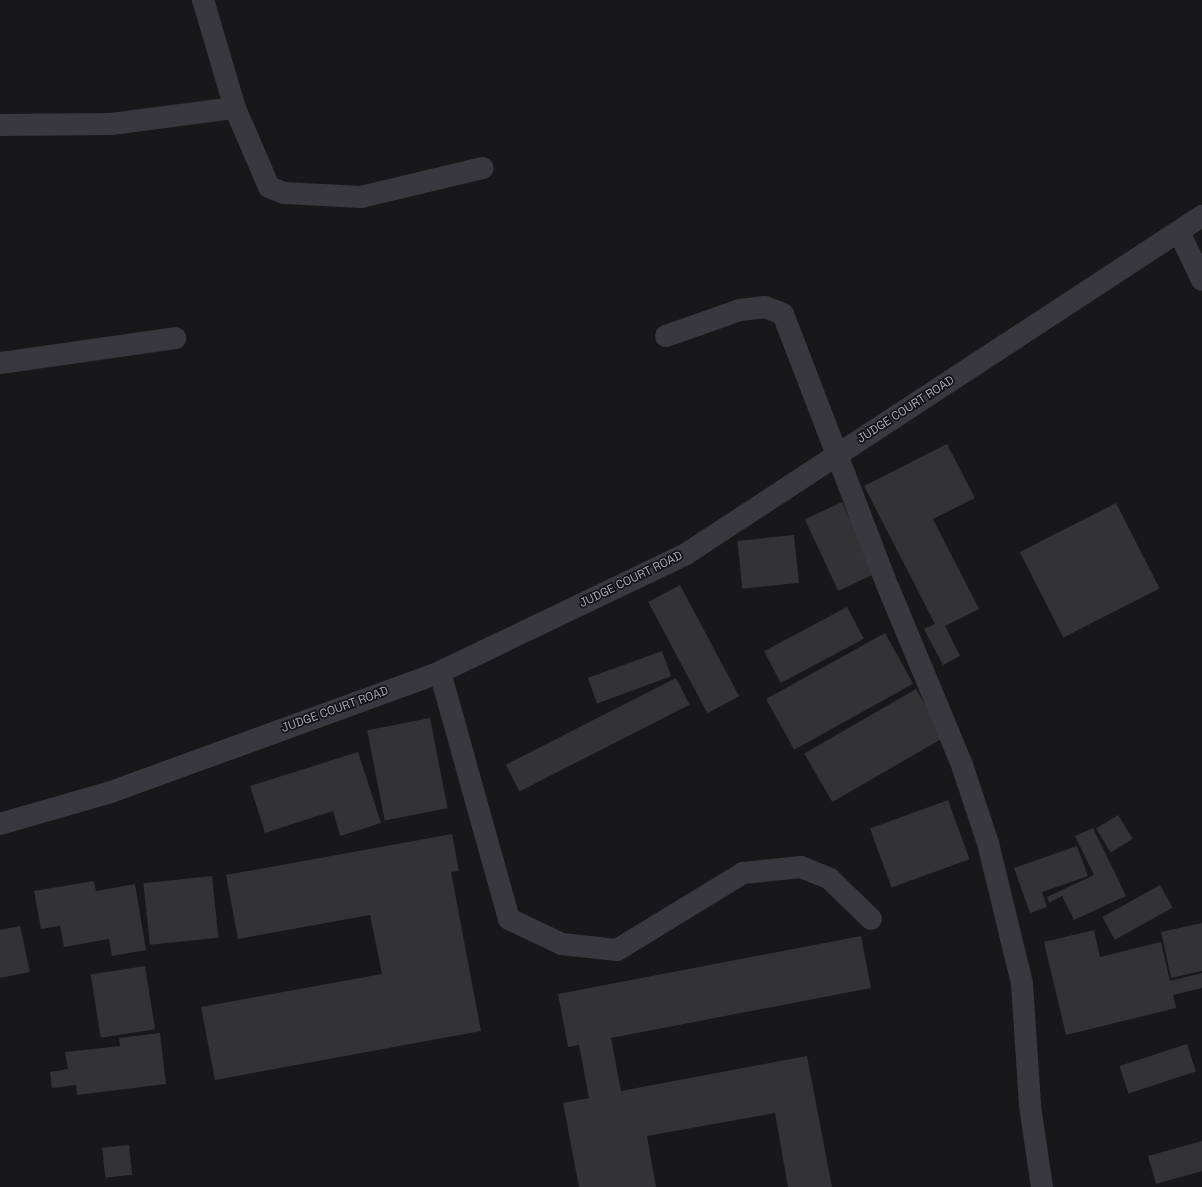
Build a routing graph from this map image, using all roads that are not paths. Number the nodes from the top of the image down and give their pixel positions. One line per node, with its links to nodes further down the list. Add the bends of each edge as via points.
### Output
1 (203, 0): 2 (street)
2 (235, 108): 3 (street, via 111,124); 4 (street, via 269,187 284,193 361,197)
3 (0, 125)
4 (483, 168)
5 (1202, 216): 6 (street, JUDGE COURT ROAD)
6 (1179, 232): 7 (street); 11 (street, JUDGE COURT ROAD)
7 (1202, 280)
8 (666, 336): 11 (street, via 740,310 765,307 783,314)
9 (175, 338): 10 (street)
10 (0, 363)
11 (837, 455): 12 (street, JUDGE COURT ROAD, via 686,554); 15 (street, via 888,587 961,762 988,843 1022,984 1030,1106)
12 (440, 672): 13 (street, JUDGE COURT ROAD, via 111,792); 14 (street, via 509,919 562,944 617,950 743,873 801,867 830,879)
13 (0, 824)
14 (871, 919)
15 (1042, 1187)

